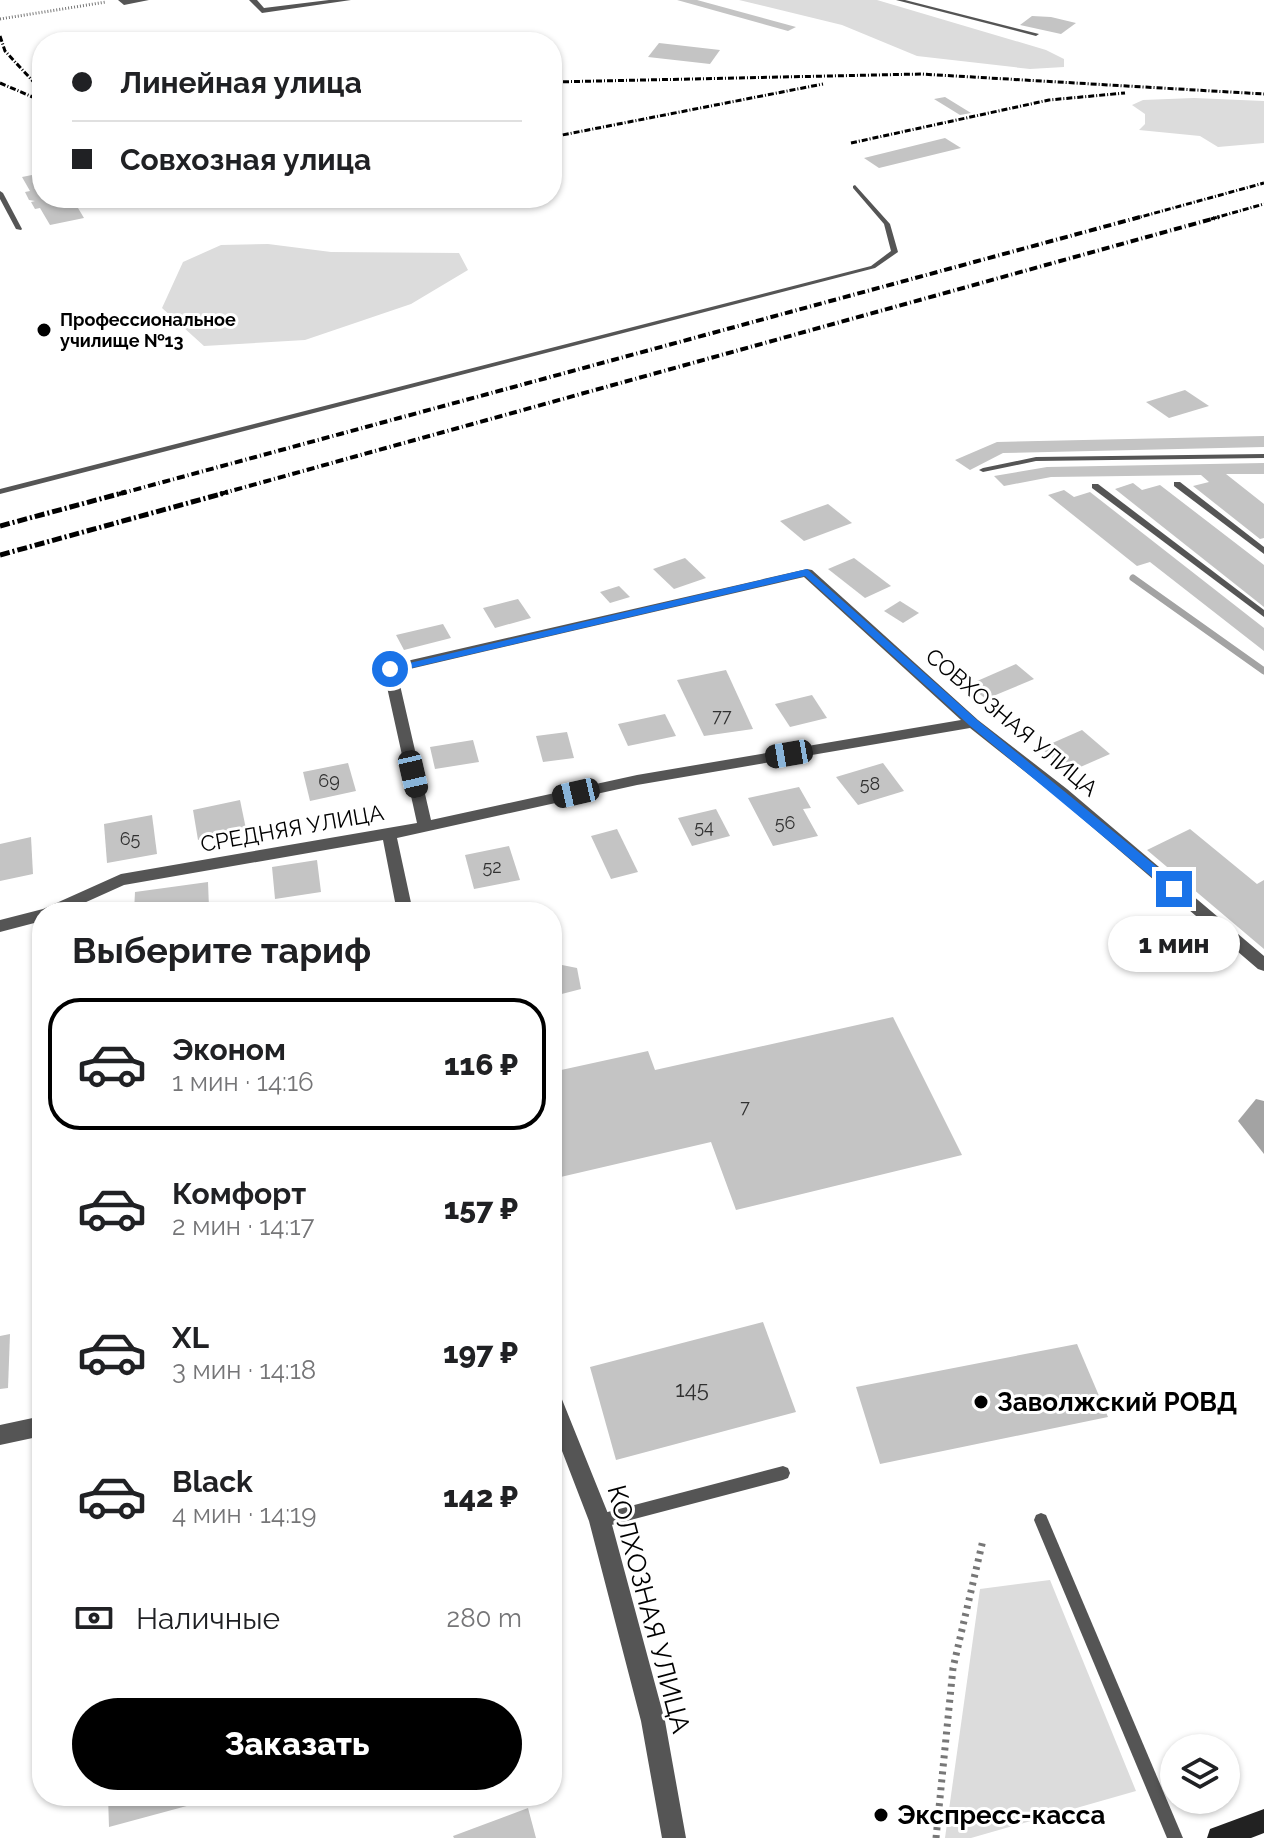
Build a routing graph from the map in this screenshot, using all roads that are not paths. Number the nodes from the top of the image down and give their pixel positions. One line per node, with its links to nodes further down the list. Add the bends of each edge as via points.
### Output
1 (145, 0): 5 (street)
2 (253, 0): 3 (street, via 262,11)
3 (347, 0)
4 (899, 0): 6 (lane)
5 (120, 1)
6 (1036, 34)
7 (855, 187): 15 (lane, via 887,224 895,252 873,267)
8 (0, 193): 9 (lane)
9 (4, 208): 10 (lane)
10 (19, 229)
11 (1264, 456): 12 (lane, via 1036,459)
12 (983, 470)
13 (1177, 484): 16 (lane)
14 (1095, 486): 17 (lane)
15 (0, 492)
16 (1264, 551)
17 (1264, 614)
18 (973, 723): 19 (street, СРЕДНЯЯ УЛИЦА, via 637,780); 19 (street, СОВХОЗНАЯ УЛИЦА, via 807,573 390,669); 25 (street, СОВХОЗНАЯ УЛИЦА)
19 (425, 826): 20 (street, СРЕДНЯЯ УЛИЦА)
20 (389, 834): 21 (street, СРЕДНЯЯ УЛИЦА, via 121,880); 22 (street)
21 (72, 902)
22 (403, 902)
23 (32, 918): 24 (street)
24 (0, 926)
25 (1264, 965)
26 (562, 1424): 31 (street, КОЛХОЗНАЯ УЛИЦА)
27 (32, 1428): 28 (street)
28 (0, 1435)
29 (783, 1473): 31 (lane)
30 (1041, 1520): 34 (lane)
31 (600, 1521): 33 (street, КОЛХОЗНАЯ УЛИЦА, via 653,1721)
32 (1264, 1821): 35 (main road)
33 (674, 1838)
34 (1175, 1838)
35 (1219, 1838)

